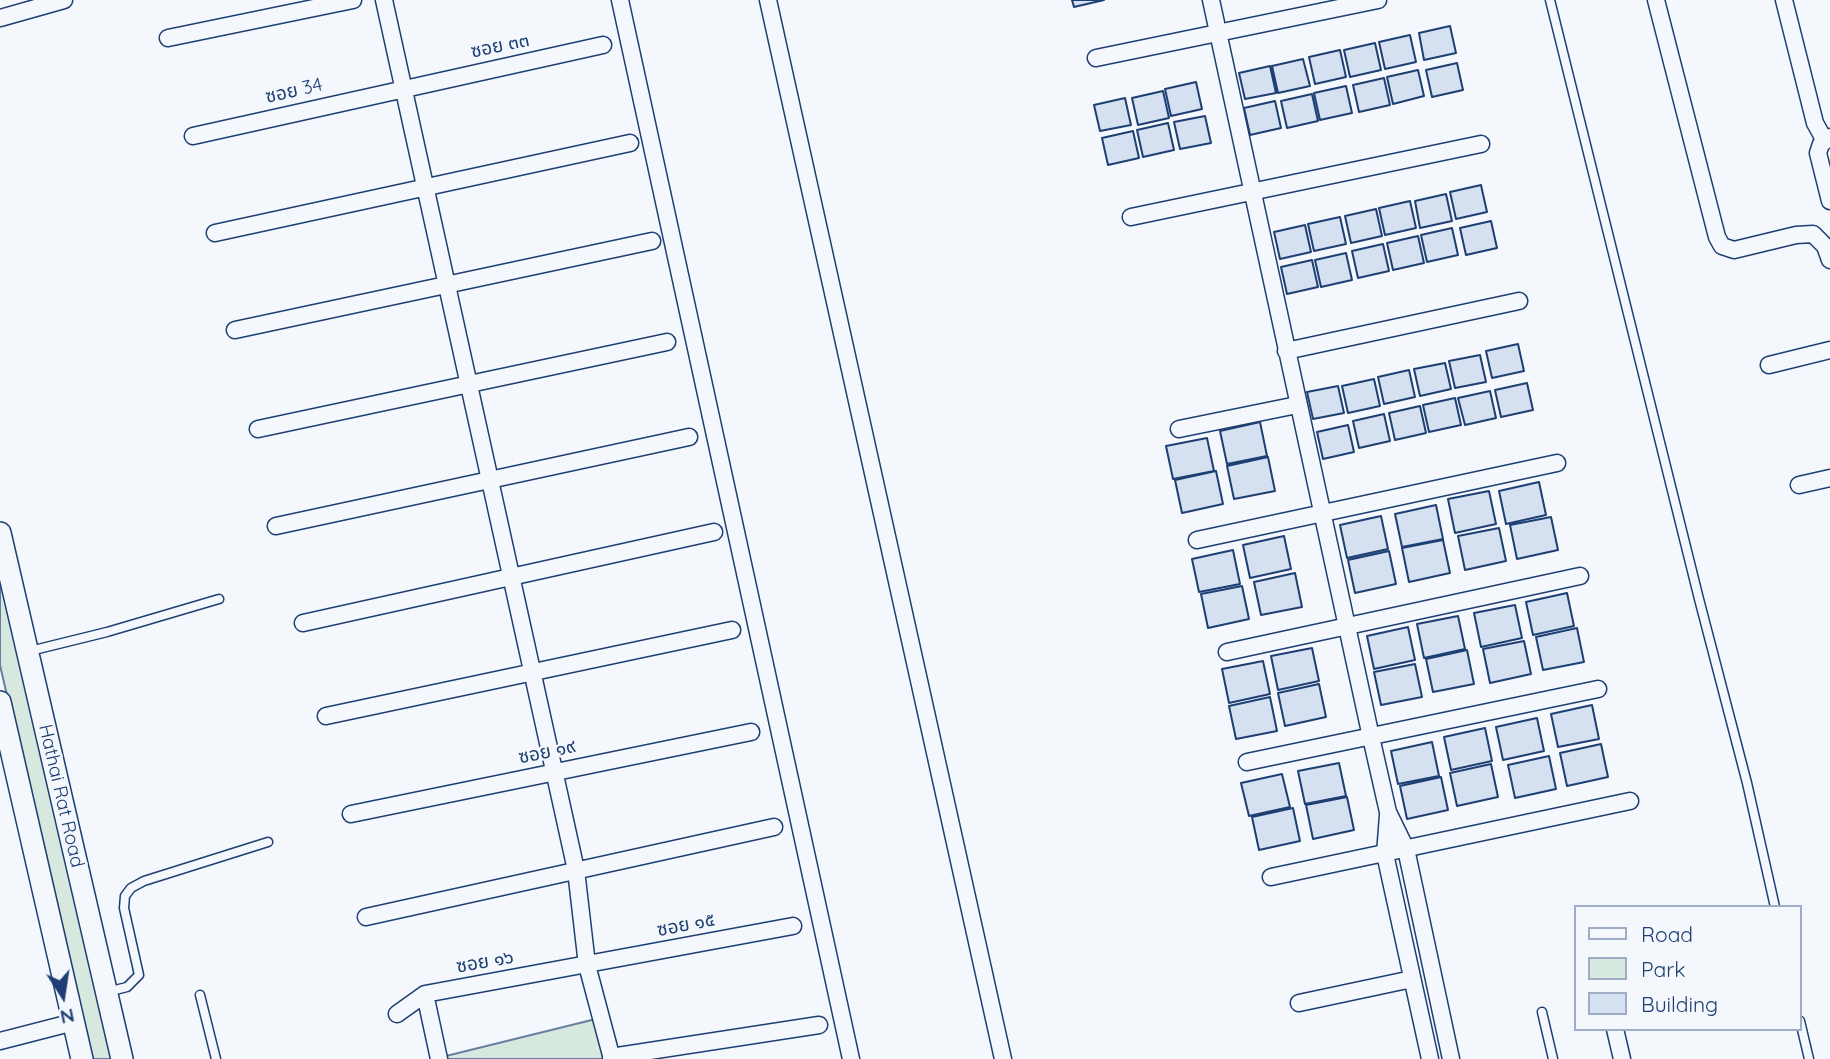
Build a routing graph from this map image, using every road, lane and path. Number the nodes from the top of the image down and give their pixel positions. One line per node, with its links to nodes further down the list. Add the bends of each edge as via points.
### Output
1 (64, 0): 11 (street)
2 (353, 0): 13 (street)
3 (384, 0): 16 (street)
4 (620, 0): 95 (street)
5 (768, 0): 96 (street)
6 (1211, 0): 12 (street)
7 (1378, 0): 12 (street)
8 (1550, 0): 74 (lane)
9 (1656, 0): 27 (street, via 1722,246 1734,250 1813,234)
10 (1784, 0): 18 (street, via 1815,123)
11 (0, 18)
12 (1218, 34): 15 (street); 22 (street)
13 (168, 38)
14 (603, 45): 16 (street, ซอย ๓๓)
15 (1096, 58)
16 (405, 88): 17 (street, ซอย 34); 21 (street)
17 (193, 136)
18 (1828, 139): 23 (street, via 1821,144 1819,161)
19 (630, 143): 21 (street)
20 (1481, 144): 22 (street)
21 (426, 186): 25 (street); 28 (street)
22 (1254, 191): 24 (street); 33 (street)
23 (1830, 201)
24 (1131, 217)
25 (215, 233)
26 (652, 241): 28 (street)
27 (1830, 260)
28 (448, 284): 30 (street); 35 (street)
29 (1519, 300): 33 (street)
30 (235, 330)
31 (667, 342): 35 (street)
32 (1830, 350): 34 (street)
33 (1286, 351): 36 (street)
34 (1769, 365)
35 (468, 383): 37 (street); 42 (street)
36 (1297, 405): 38 (street); 44 (street)
37 (258, 429)
38 (1179, 429)
39 (690, 437): 42 (street)
40 (1556, 463): 44 (street)
41 (1830, 478): 43 (street)
42 (491, 479): 45 (street); 49 (street)
43 (1799, 485)
44 (1321, 512): 48 (street); 53 (street)
45 (276, 526)
46 (715, 532): 49 (street)
47 (0, 533): 55 (main road, Hathai Rat Road)
48 (1197, 540)
49 (512, 576): 52 (street); 57 (street)
50 (1580, 576): 53 (street)
51 (219, 599): 55 (lane)
52 (303, 623)
53 (1347, 625): 56 (street); 62 (street)
54 (733, 630): 57 (street)
55 (27, 651): 79 (main road, Hathai Rat Road)
56 (1227, 652)
57 (533, 673): 60 (street); 64 (street)
58 (1598, 690): 62 (street)
59 (0, 702): 85 (main road, Hathai Rat Road)
60 (326, 716)
61 (751, 732): 64 (street, ซอย ๑๙)
62 (1371, 737): 63 (street); 66 (street)
63 (1247, 762)
64 (555, 772): 67 (street, ซอย ๑๙); 72 (street)
65 (1630, 800): 70 (street)
66 (1388, 812): 70 (street); 71 (street)
67 (351, 814)
68 (774, 827): 72 (street)
69 (268, 842): 79 (lane, via 131,888 124,908 139,975 127,988)
70 (1406, 849): 71 (street); 98 (street)
71 (1385, 854): 73 (street); 78 (street)
72 (576, 870): 75 (street); 77 (street)
73 (1271, 877)
74 (1775, 905)
75 (366, 917)
76 (793, 926): 77 (street, ซอย ๑๕)
77 (587, 965): 80 (street, ซอย ๑๖); 90 (street)
78 (1412, 979): 82 (street); 97 (street)
79 (107, 993): 92 (main road, Hathai Rat Road)
80 (425, 994): 84 (street, ซอย ๑๖); 94 (street)
81 (200, 995): 93 (lane)
82 (1299, 1003)
83 (1542, 1012): 99 (lane)
84 (397, 1013)
85 (74, 1022): 89 (street); 91 (main road, Hathai Rat Road)
86 (820, 1025): 90 (street)
87 (1802, 1029): 101 (lane)
88 (1615, 1031): 100 (street)
89 (0, 1041)
90 (612, 1058)
91 (82, 1059)
92 (122, 1059)
93 (216, 1059)
94 (439, 1059)
95 (852, 1059)
96 (1003, 1059)
97 (1430, 1059)
98 (1451, 1059)
99 (1553, 1059)
100 (1622, 1059)
101 (1809, 1059)

